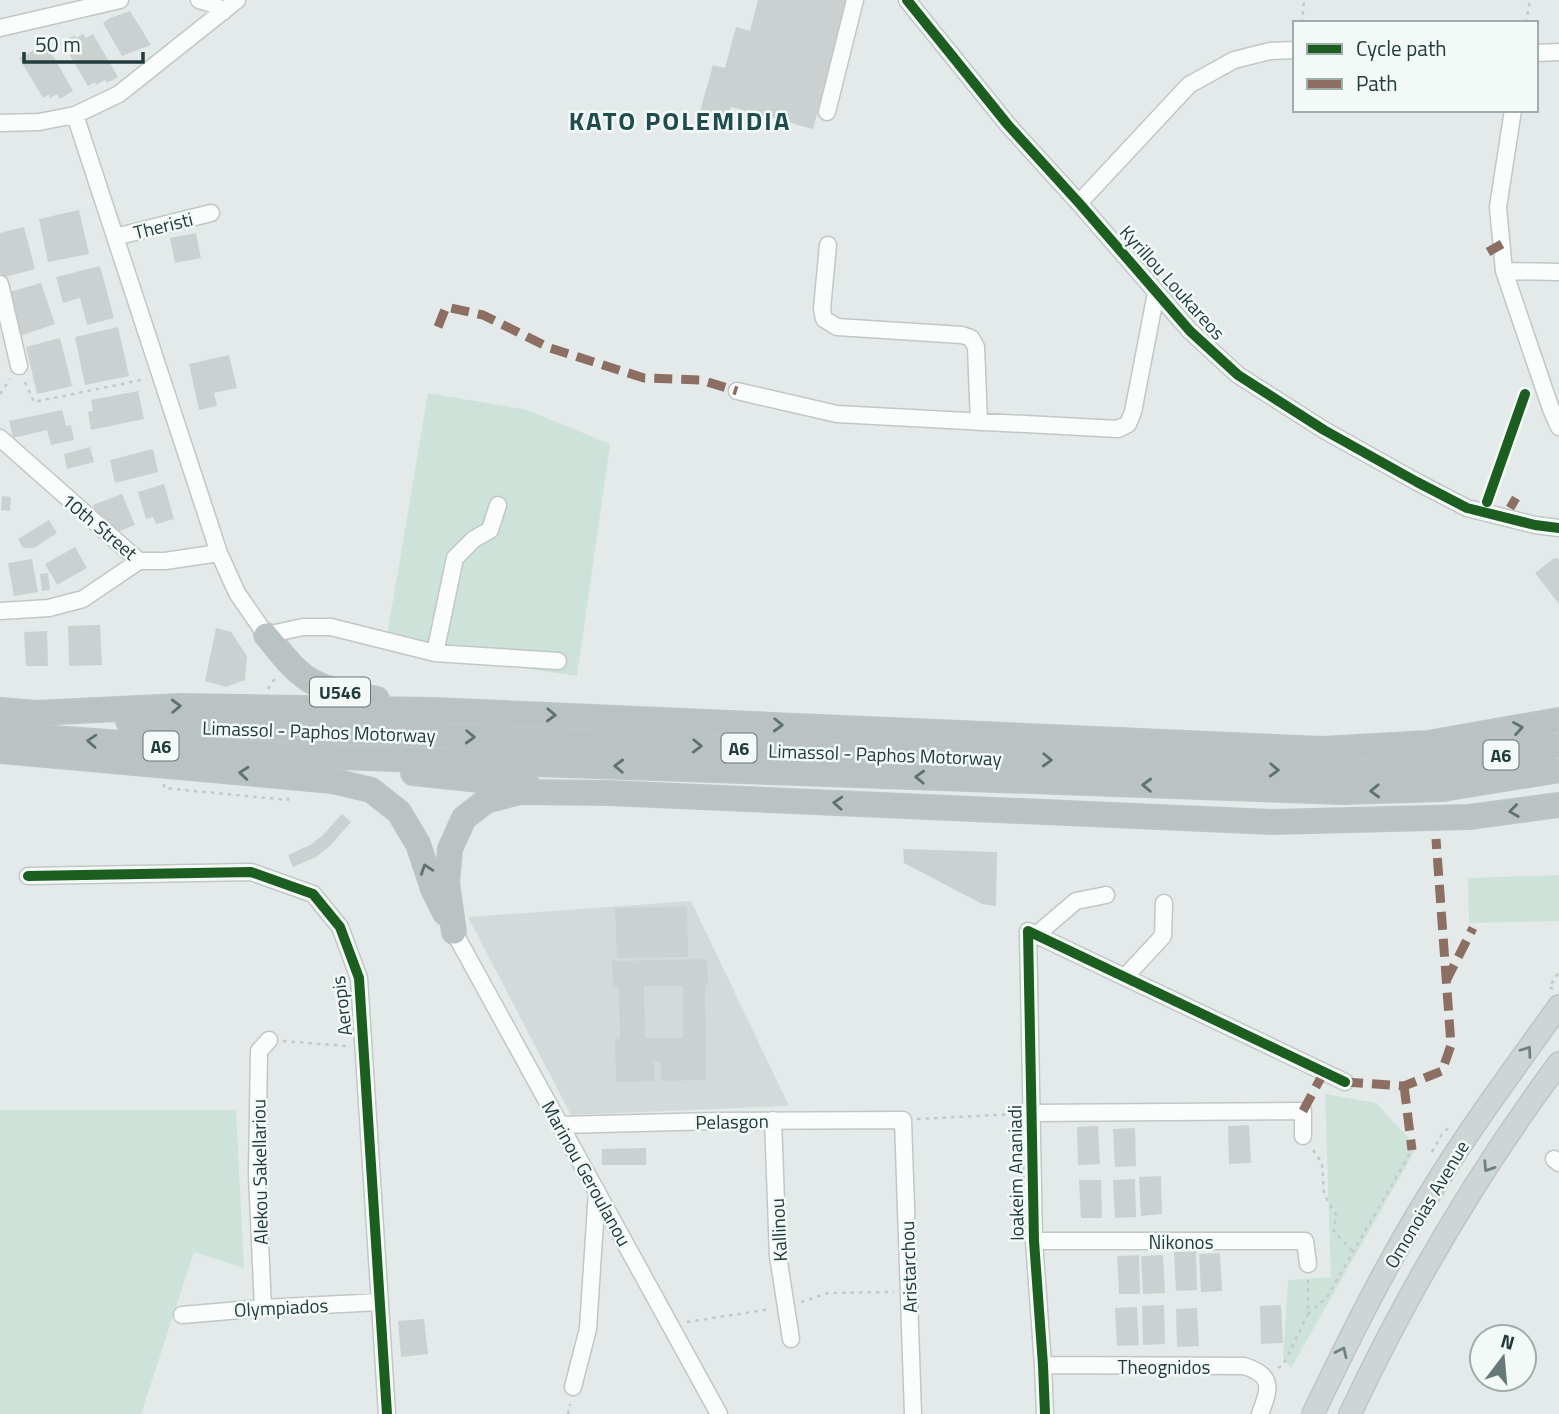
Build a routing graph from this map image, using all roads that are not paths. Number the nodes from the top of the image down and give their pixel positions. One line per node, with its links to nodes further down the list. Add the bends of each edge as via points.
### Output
1 (120, 0): 7 (street)
2 (199, 0): 6 (street)
3 (237, 0): 6 (street)
4 (855, 0): 11 (street)
5 (907, 0): 15 (street, Kyrillou Loukareos, via 1008,125)
6 (223, 12): 13 (street, via 119,94)
7 (0, 28)
8 (1293, 50): 15 (street, via 1234,60 1189,85)
9 (1559, 52): 10 (street)
10 (1538, 53)
11 (827, 112)
12 (1513, 112): 19 (street, via 1498,207)
13 (75, 115): 14 (street); 17 (street, U546)
14 (0, 123)
15 (1079, 202): 22 (street, Kyrillou Loukareos)
16 (211, 214): 17 (street, Theristi)
17 (115, 237): 30 (street, U546)
18 (828, 245): 25 (street, via 824,319 837,327 971,338 976,347)
19 (1504, 271): 20 (street); 26 (street)
20 (1559, 272)
21 (0, 284): 23 (street)
22 (1156, 293): 25 (street, via 1128,424 1118,429); 29 (street, Kyrillou Loukareos, via 1238,374 1324,430 1467,508)
23 (19, 366)
24 (737, 391): 25 (street, via 837,414)
25 (979, 422)
26 (1559, 427)
27 (3, 446): 31 (street, 10th Street)
28 (498, 505): 34 (street, via 490,530 455,558)
29 (1559, 528)
30 (219, 553): 31 (street, 10th Street); 33 (street, U546, via 237,593)
31 (139, 561): 32 (street, via 83,599 50,608)
32 (0, 611)
33 (266, 635): 34 (street, via 303,627 331,628); 37 (highway, U546, via 290,664 312,681 336,691)
34 (435, 653): 35 (street)
35 (558, 661)
36 (0, 710): 38 (highway, Limassol - Paphos Motorway / A6)
37 (433, 710): 38 (highway, one-way to 37, via 181,706); 39 (highway, one-way to 39, via 1322,749 1428,744)
38 (35, 713): 41 (highway, Limassol - Paphos Motorway / A6, one-way to 41, bridge, via 187,725 1345,773 1443,765)
39 (1559, 720)
40 (0, 734): 43 (highway, Limassol - Paphos Motorway / A6, one-way to 40)
41 (1559, 745)
42 (0, 751): 50 (highway, one-way to 42, via 418,844 399,812 371,790 333,781)
43 (282, 755): 44 (highway, Limassol - Paphos Motorway / A6, one-way to 43, bridge, via 1443,789 1343,792); 45 (highway)
44 (1559, 770)
45 (608, 793): 46 (highway, one-way to 45, via 1469,817 1272,822); 50 (highway, via 520,792 485,801 464,818 450,849 447,883)
46 (1559, 804)
47 (28, 876): 65 (street, Aeropis, via 251,872 313,894 340,928 359,978)
48 (1106, 895): 51 (street, via 1076,901)
49 (1164, 902): 52 (street, via 1163,936)
50 (454, 932): 60 (street, Marinou Geroulanou)
51 (1032, 933): 52 (street); 57 (street, Ioakeim Ananiadi)
52 (1125, 977): 56 (street)
53 (1558, 998): 76 (main road, Omonoias Avenue, one-way to 53, via 1358,1319 1433,1188)
54 (269, 1040): 66 (street, Alekou Sakellariou, via 259,1051)
55 (1559, 1063): 77 (main road, Omonoias Avenue, one-way to 77, via 1450,1226)
56 (1345, 1082)
57 (1031, 1113): 61 (street, via 1303,1111); 63 (street, Ioakeim Ananiadi)
58 (773, 1120): 59 (street, Pelasgon); 60 (street, Pelasgon); 68 (street, Kallinou, via 778,1256)
59 (903, 1120): 73 (street, Aristarchou)
60 (561, 1125): 62 (street, Marinou Geroulanou)
61 (1303, 1136)
62 (597, 1192): 70 (street, via 588,1328); 72 (street, Marinou Geroulanou)
63 (1034, 1241): 64 (street, Nikonos, via 1306,1241); 69 (street, Ioakeim Ananiadi)
64 (1308, 1264)
65 (380, 1302): 66 (street, Olympiados); 71 (street, Aeropis)
66 (262, 1307): 67 (street, Olympiados)
67 (182, 1315)
68 (791, 1339)
69 (1043, 1365): 74 (street, Ioakeim Ananiadi); 75 (street, Theognidos, via 1244,1366 1264,1376 1267,1384)
70 (573, 1387)
71 (387, 1414)
72 (719, 1414)
73 (914, 1414)
74 (1045, 1414)
75 (1260, 1414)
76 (1313, 1414)
77 (1350, 1414)

